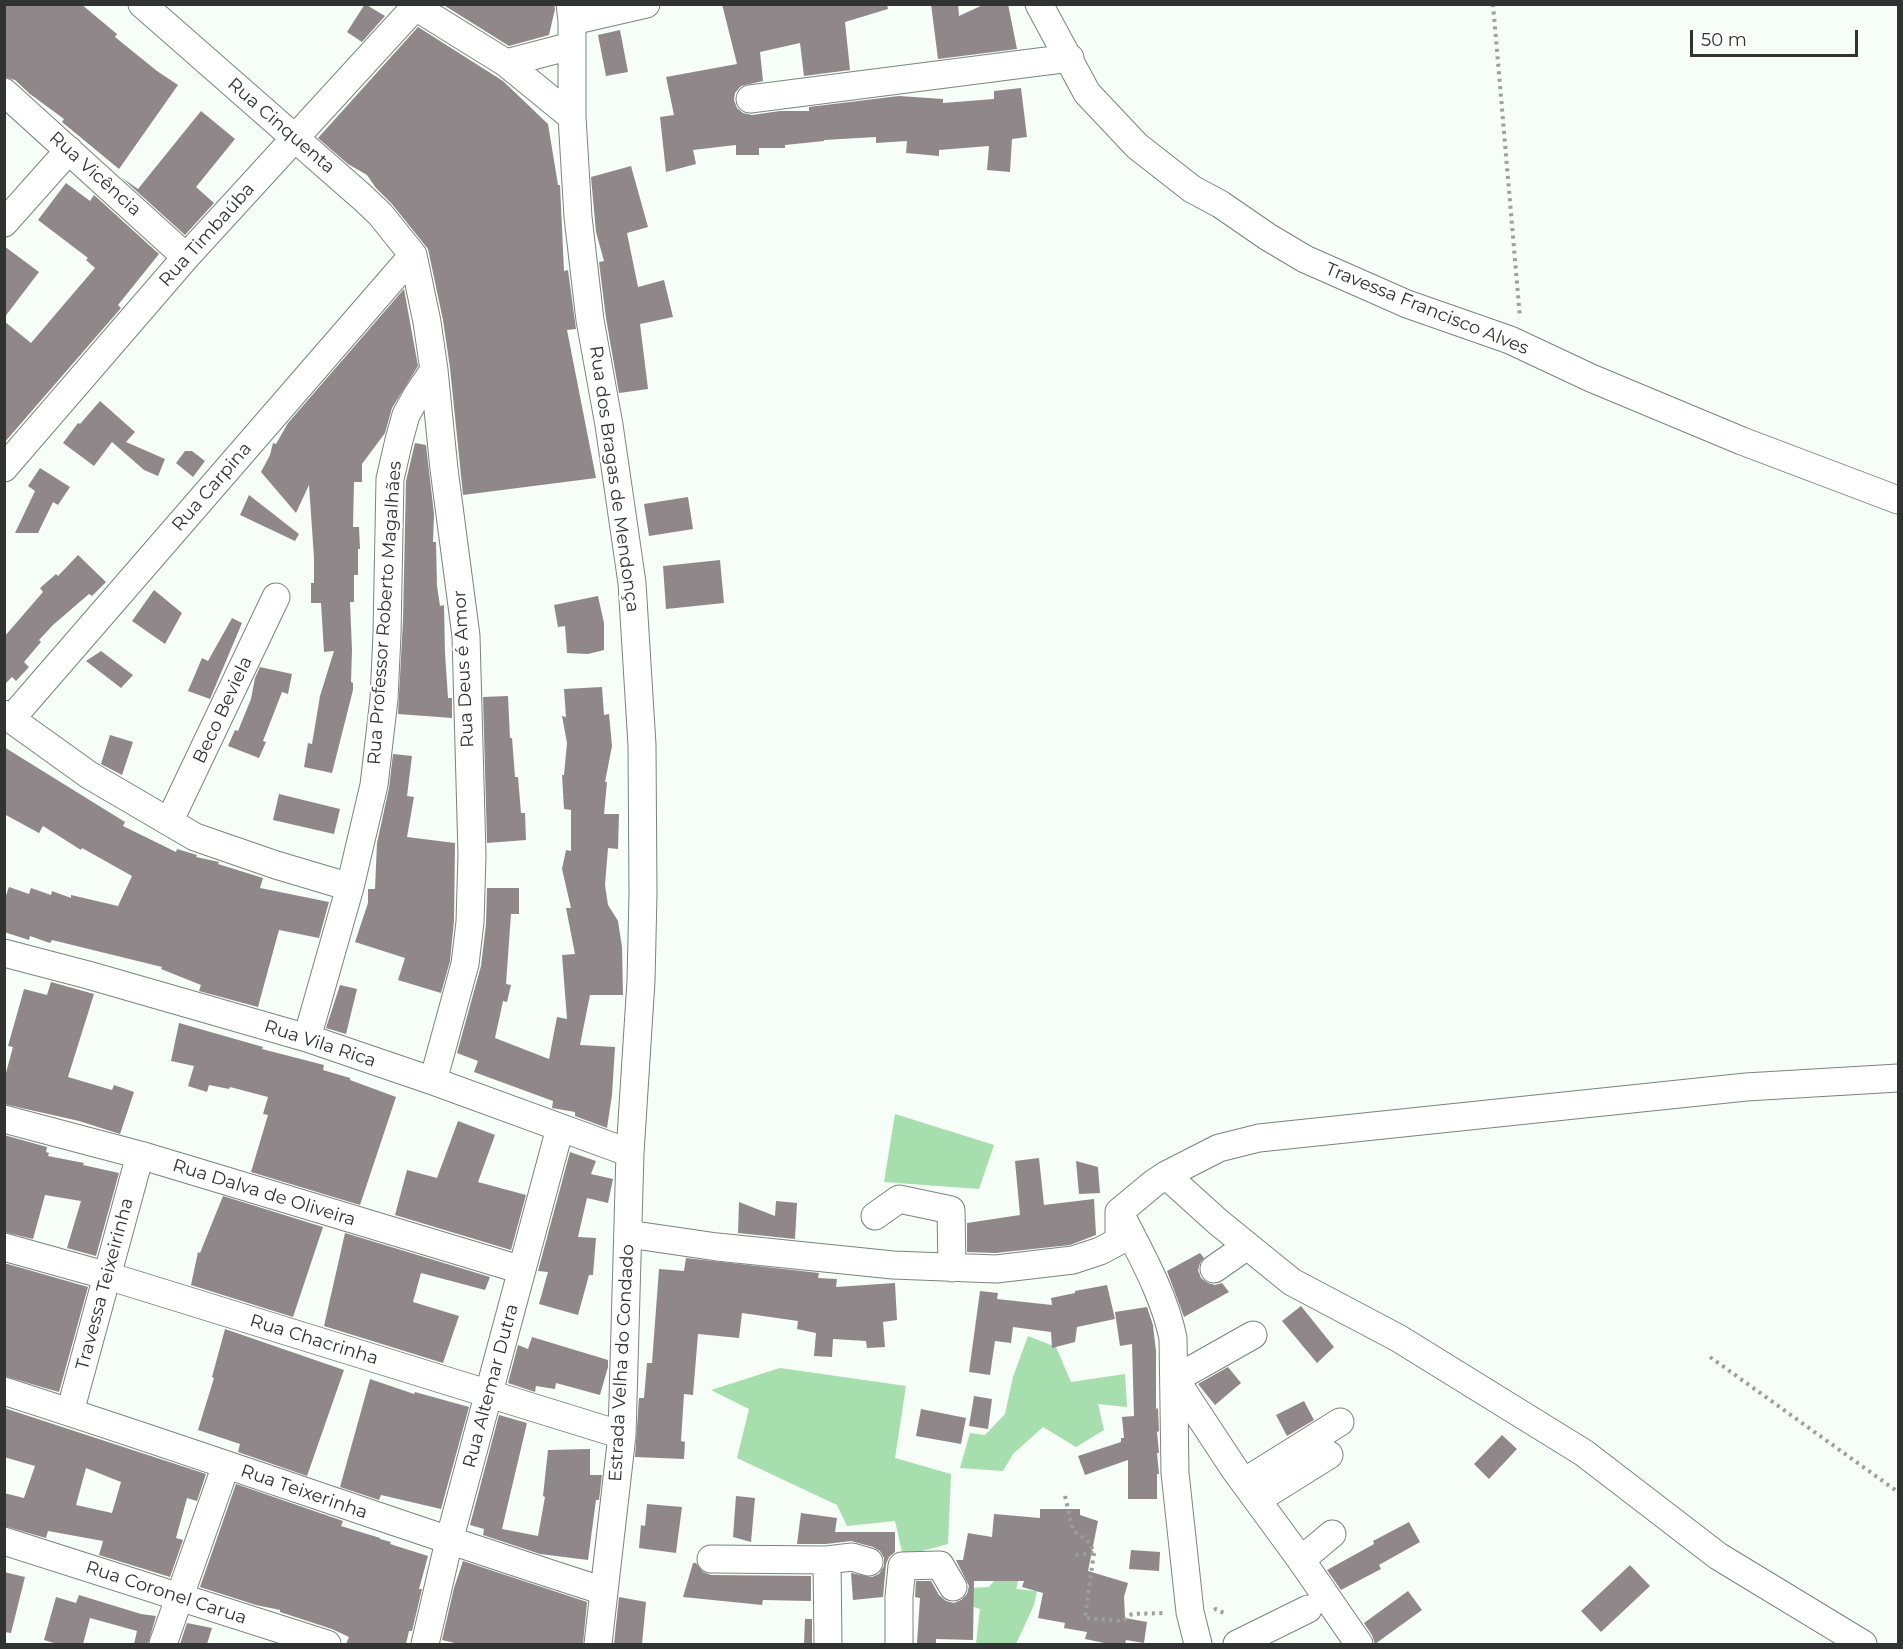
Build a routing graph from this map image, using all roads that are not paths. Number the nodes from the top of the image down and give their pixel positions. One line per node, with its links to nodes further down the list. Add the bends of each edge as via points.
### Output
1 (142, 4): 11 (street, Rua Cinquenta)
2 (646, 4): 5 (street)
3 (1039, 4): 6 (street, Travessa Francisco Alves)
4 (413, 6): 7 (street); 11 (street, Rua Timbaúba)
5 (571, 24): 7 (street); 10 (street, Rua dos Bragas de Mendonça)
6 (1070, 58): 9 (street); 18 (street, Travessa Francisco Alves, via 1087,93 1137,146 1192,189 1305,260 1407,304 1510,340 1743,441)
7 (506, 63): 10 (street)
8 (4, 92): 12 (street, Rua Vicência)
9 (750, 99)
10 (572, 117): 29 (street, Rua dos Bragas de Mendonça, via 590,320 632,583 641,733 644,894)
11 (296, 139): 14 (street, Rua Cinquenta, via 380,214); 15 (street, Rua Timbaúba)
12 (69, 150): 13 (street); 15 (street, Rua Vicência)
13 (4, 223)
14 (413, 255): 16 (street, Rua Deus é Amor); 20 (street, Rua Carpina)
15 (186, 257): 17 (street, Rua Timbaúba)
16 (434, 370): 22 (street, Rua Professor Roberto Magalhães, via 406,415 390,479 384,699 374,785); 26 (street, Rua Deus é Amor, via 466,636 472,855 465,964)
17 (4, 468)
18 (1899, 500)
19 (276, 597): 21 (street, Beco Beviela)
20 (8, 717): 21 (street, via 89,775)
21 (169, 822): 22 (street, via 213,844)
22 (350, 887): 24 (street, Rua Professor Roberto Magalhães)
23 (4, 953): 24 (street, Rua Vila Rica)
24 (307, 1038): 26 (street, Rua Vila Rica)
25 (1899, 1078): 31 (street, via 1746,1087 1259,1138 1219,1148)
26 (433, 1081): 28 (street, Rua Vila Rica)
27 (4, 1119): 30 (street, Rua Dalva de Oliveira)
28 (560, 1128): 29 (street, Rua Vila Rica); 39 (street, Rua Altemar Dutra)
29 (630, 1154): 34 (street, Estrada Velha do Condado)
30 (140, 1155): 39 (street, Rua Dalva de Oliveira); 40 (street, Travessa Teixeirinha)
31 (1166, 1175): 32 (street); 35 (street)
32 (1119, 1212): 37 (street, via 1119,1241 1100,1251 1073,1260 996,1269); 42 (street, via 1170,1324)
33 (875, 1216): 37 (street, via 898,1199 961,1207)
34 (628, 1234): 37 (street, via 776,1253); 47 (street, Estrada Velha do Condado)
35 (1247, 1246): 38 (street); 62 (street, via 1292,1282 1398,1338 1584,1454)
36 (4, 1247): 40 (street, Rua Chacrinha)
37 (952, 1268)
38 (1214, 1269)
39 (522, 1270): 44 (street, Rua Altemar Dutra)
40 (108, 1276): 44 (street, Rua Chacrinha); 45 (street, Travessa Teixeirinha)
41 (1252, 1335): 42 (street)
42 (1174, 1379): 50 (street); 69 (street, via 1175,1473 1190,1612)
43 (4, 1391): 45 (street, Rua Teixerinha)
44 (489, 1393): 47 (street, Rua Chacrinha); 53 (street, Rua Altemar Dutra)
45 (70, 1412): 49 (street, Rua Teixerinha)
46 (1340, 1422): 50 (street)
47 (622, 1435): 59 (street, Estrada Velha do Condado)
48 (1329, 1455): 50 (street)
49 (226, 1465): 53 (street, Rua Teixerinha); 60 (street)
50 (1251, 1491): 56 (street)
51 (1332, 1534): 56 (street)
52 (4, 1541): 60 (street, Rua Coronel Carua)
53 (449, 1541): 59 (street, Rua Teixerinha); 65 (street, Rua Altemar Dutra)
54 (711, 1559): 55 (street)
55 (827, 1560): 57 (street, via 852,1557); 67 (street)
56 (1301, 1560): 71 (street)
57 (869, 1562)
58 (953, 1587): 68 (street, via 940,1565 902,1566)
59 (604, 1591): 66 (street, Estrada Velha do Condado)
60 (180, 1597): 63 (street); 64 (street, Rua Coronel Carua)
61 (1308, 1610): 70 (street)
62 (1831, 1637): 72 (street)
63 (163, 1644)
64 (327, 1644)
65 (425, 1644)
66 (598, 1644)
67 (828, 1644)
68 (899, 1644)
69 (1198, 1644)
70 (1237, 1644)
71 (1359, 1644)
72 (1863, 1644)

